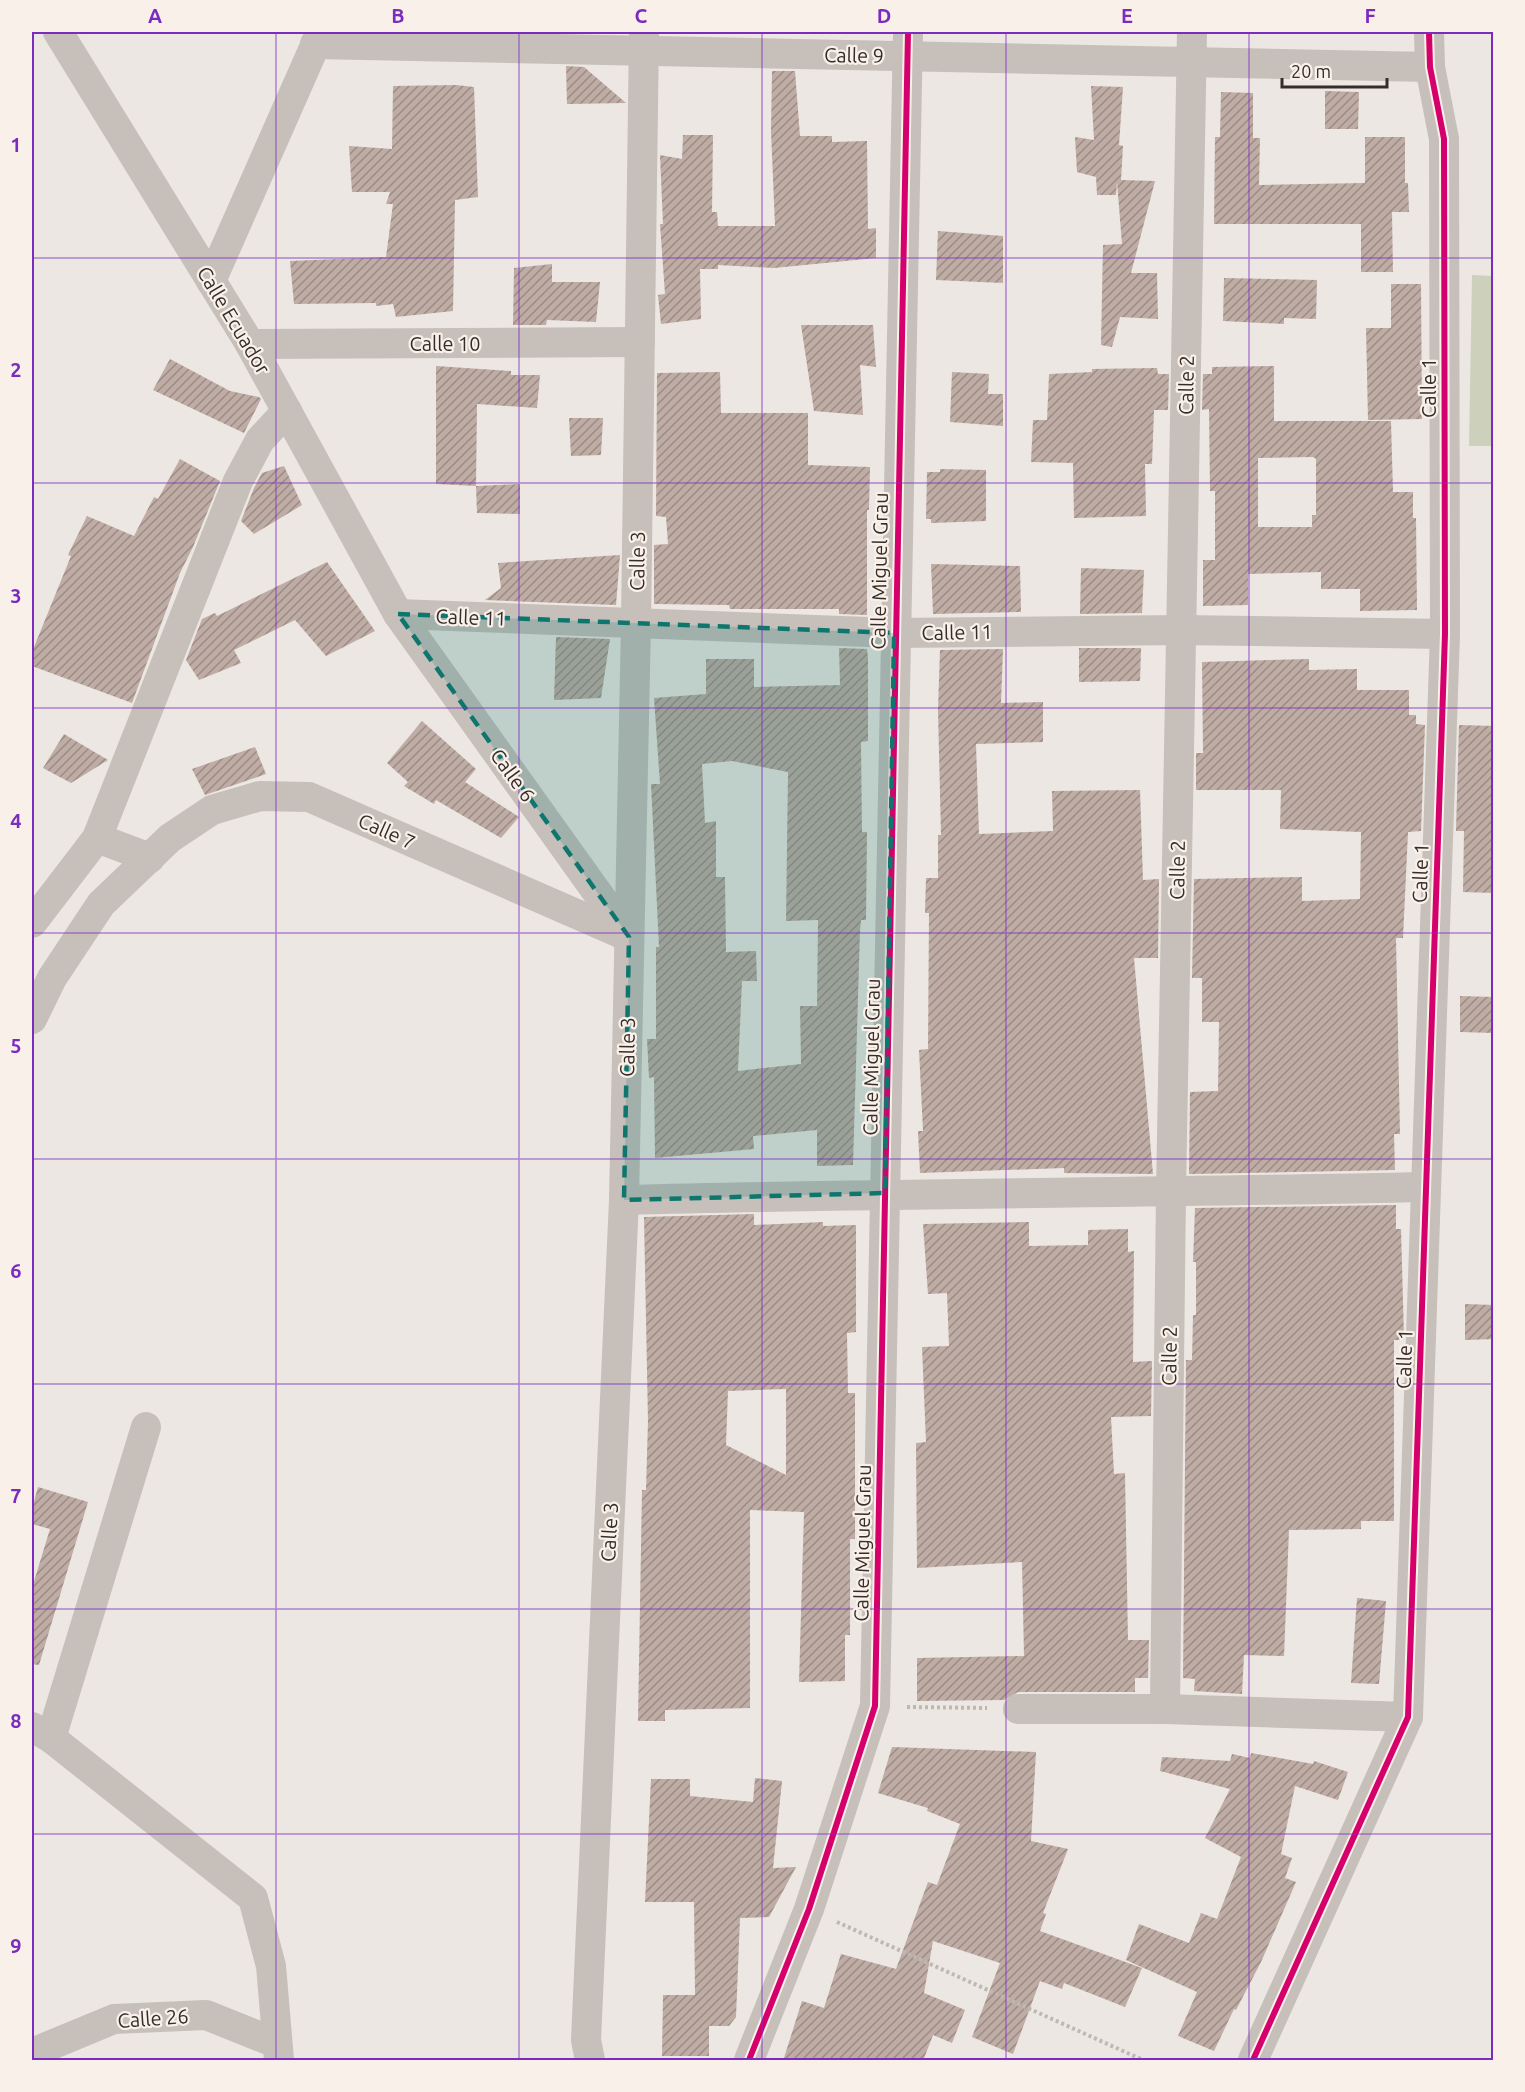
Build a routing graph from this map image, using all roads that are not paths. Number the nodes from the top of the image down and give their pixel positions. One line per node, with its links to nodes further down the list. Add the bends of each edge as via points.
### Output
1 (58, 32): 8 (street, Calle Ecuador)
2 (1429, 32): 7 (street, Calle 1)
3 (318, 38): 4 (street, Calle 9); 8 (street)
4 (644, 41): 5 (street, Calle 9); 9 (street, Calle 3)
5 (907, 44): 6 (street, Calle 9); 15 (street, Calle Miguel Grau)
6 (1192, 46): 7 (street, Calle 9); 14 (street, Calle 2)
7 (1430, 67): 16 (street, Calle 1, via 1444,139)
8 (211, 280): 10 (street, Calle Ecuador)
9 (640, 342): 10 (street, Calle 10); 13 (street, Calle 3)
10 (250, 344): 11 (street, Calle Ecuador)
11 (287, 411): 12 (street, Calle Ecuador); 17 (street, via 260,440 238,481)
12 (398, 614): 13 (street, Calle 11); 20 (street, Calle 6)
13 (636, 623): 15 (street, Calle 11); 20 (street, Calle 3)
14 (1182, 630): 15 (street, Calle 11); 16 (street, Calle 11); 23 (street, Calle 2)
15 (894, 633): 24 (street, Calle Miguel Grau)
16 (1445, 634): 22 (street, Calle 1)
17 (97, 838): 18 (street); 19 (street)
18 (150, 858): 20 (street, Calle 7, via 170,838 212,810 260,796 309,798); 21 (street, Calle 7, via 101,904 52,978)
19 (32, 923)
20 (629, 937): 25 (street, Calle 3)
21 (32, 1019)
22 (1426, 1187): 23 (street); 29 (street, Calle 1)
23 (1171, 1192): 24 (street); 28 (street, Calle 2)
24 (885, 1193): 25 (street); 34 (street, Calle Miguel Grau, via 875,1706 809,1909)
25 (624, 1200): 33 (street, Calle 3, via 586,2040)
26 (146, 1427): 30 (street)
27 (1018, 1709): 28 (street)
28 (1165, 1710): 29 (street)
29 (1408, 1717): 35 (street)
30 (41, 1732): 31 (street, via 253,1898 271,1966)
31 (278, 2052): 32 (street, Calle 26, via 206,2015 114,2019)
32 (32, 2054)
33 (590, 2061)
34 (749, 2061)
35 (1254, 2061)

